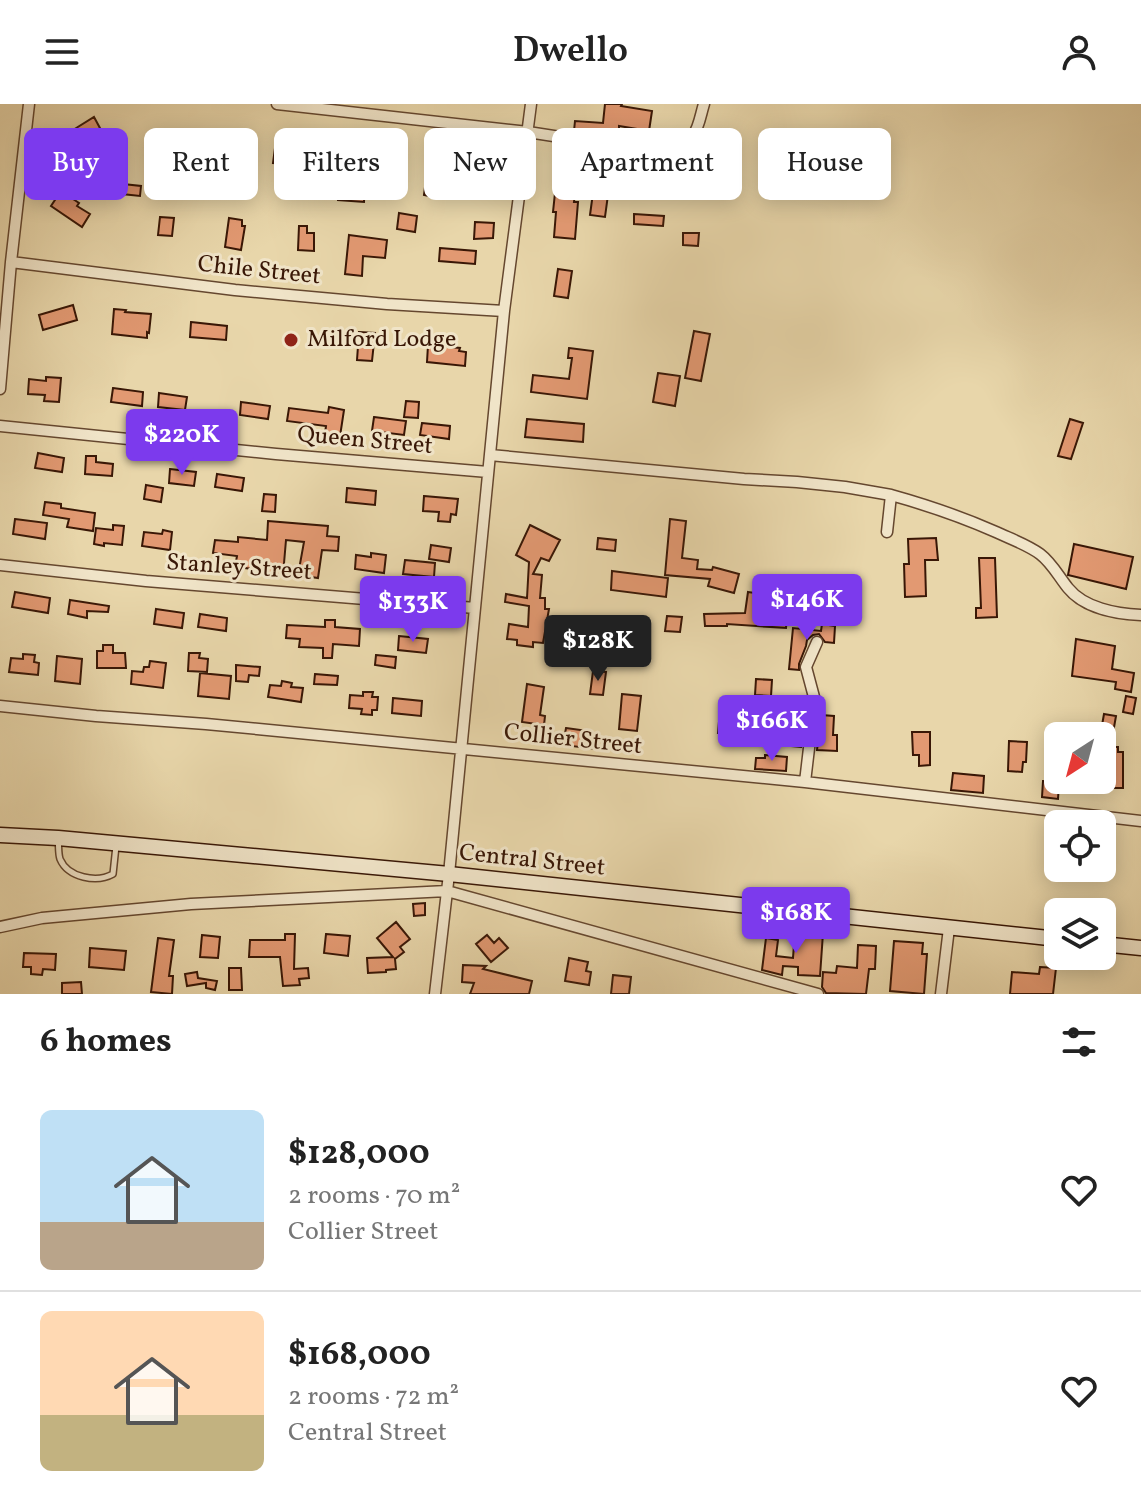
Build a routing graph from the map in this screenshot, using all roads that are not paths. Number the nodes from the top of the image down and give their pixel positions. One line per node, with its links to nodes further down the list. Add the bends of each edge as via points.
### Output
1 (29, 104): 9 (street)
2 (277, 104): 5 (street)
3 (531, 104): 6 (street)
4 (704, 104): 7 (street, via 693,134 665,148 637,149)
5 (492, 128)
6 (528, 128)
7 (536, 133)
8 (519, 200): 11 (street)
9 (11, 262): 10 (street); 11 (street, Chile Street, via 235,290)
10 (4, 286): 12 (street)
11 (504, 311): 14 (street)
12 (0, 389)
13 (0, 426): 15 (street, Queen Street)
14 (490, 455): 15 (street); 16 (street)
15 (488, 472): 19 (street)
16 (891, 495): 17 (street); 20 (street, via 1021,543 1041,555 1079,599)
17 (887, 532)
18 (0, 565): 19 (street, Stanley Street)
19 (475, 608): 23 (street)
20 (1141, 615)
21 (817, 642): 24 (street, via 806,667 814,706)
22 (0, 706): 23 (street, Collier Street)
23 (461, 748): 24 (street, Collier Street); 29 (street)
24 (805, 782): 25 (street, Collier Street)
25 (1141, 821)
26 (0, 835): 27 (main road, Central Street)
27 (58, 838): 28 (main road, Central Street); 28 (lane, via 61,860 78,876 113,874)
28 (116, 843): 29 (main road, Central Street)
29 (449, 874): 30 (street); 32 (main road, Central Street)
30 (447, 891): 31 (street, via 191,904); 36 (street); 37 (street)
31 (0, 927)
32 (949, 928): 33 (main road, Central Street); 38 (street)
33 (1044, 938)
34 (1116, 945): 35 (main road)
35 (1141, 948)
36 (435, 994)
37 (818, 994)
38 (941, 994)

